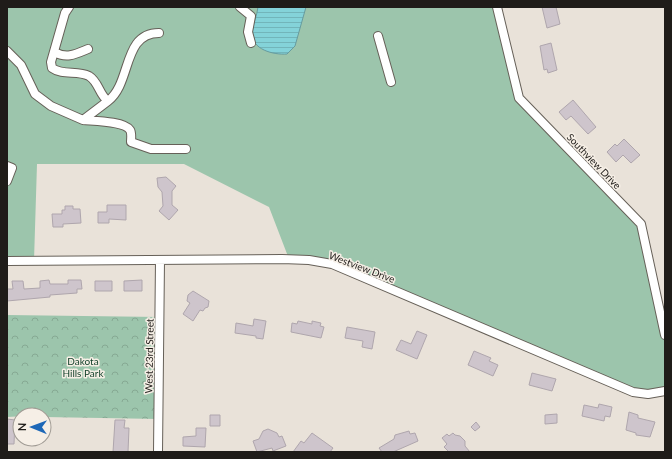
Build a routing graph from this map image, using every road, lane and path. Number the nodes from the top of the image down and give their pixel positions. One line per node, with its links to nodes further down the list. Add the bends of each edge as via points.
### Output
1 (69, 7): 9 (street)
2 (240, 7): 6 (street, via 251,16 248,32)
3 (497, 7): 18 (street, Southview Drive, via 519,98 641,224)
4 (159, 33): 11 (street, via 150,33 140,38 119,90)
5 (378, 36): 10 (street)
6 (251, 43)
7 (88, 49): 9 (street, via 72,56)
8 (7, 51): 12 (street, via 21,65 35,94 51,106)
9 (54, 52): 11 (street, via 52,68 58,72 91,77 104,99)
10 (391, 82)
11 (108, 101): 12 (street)
12 (83, 120): 13 (street, via 129,128 131,142 151,149)
13 (186, 149)
14 (7, 166): 15 (street, via 12,168)
15 (7, 181)
16 (160, 260): 17 (street, Westview Drive); 19 (street, Westview Drive, via 282,259 332,264 633,392 648,394); 20 (street, West 23rd Street)
17 (7, 261)
18 (665, 335)
19 (665, 391)
20 (158, 452)

